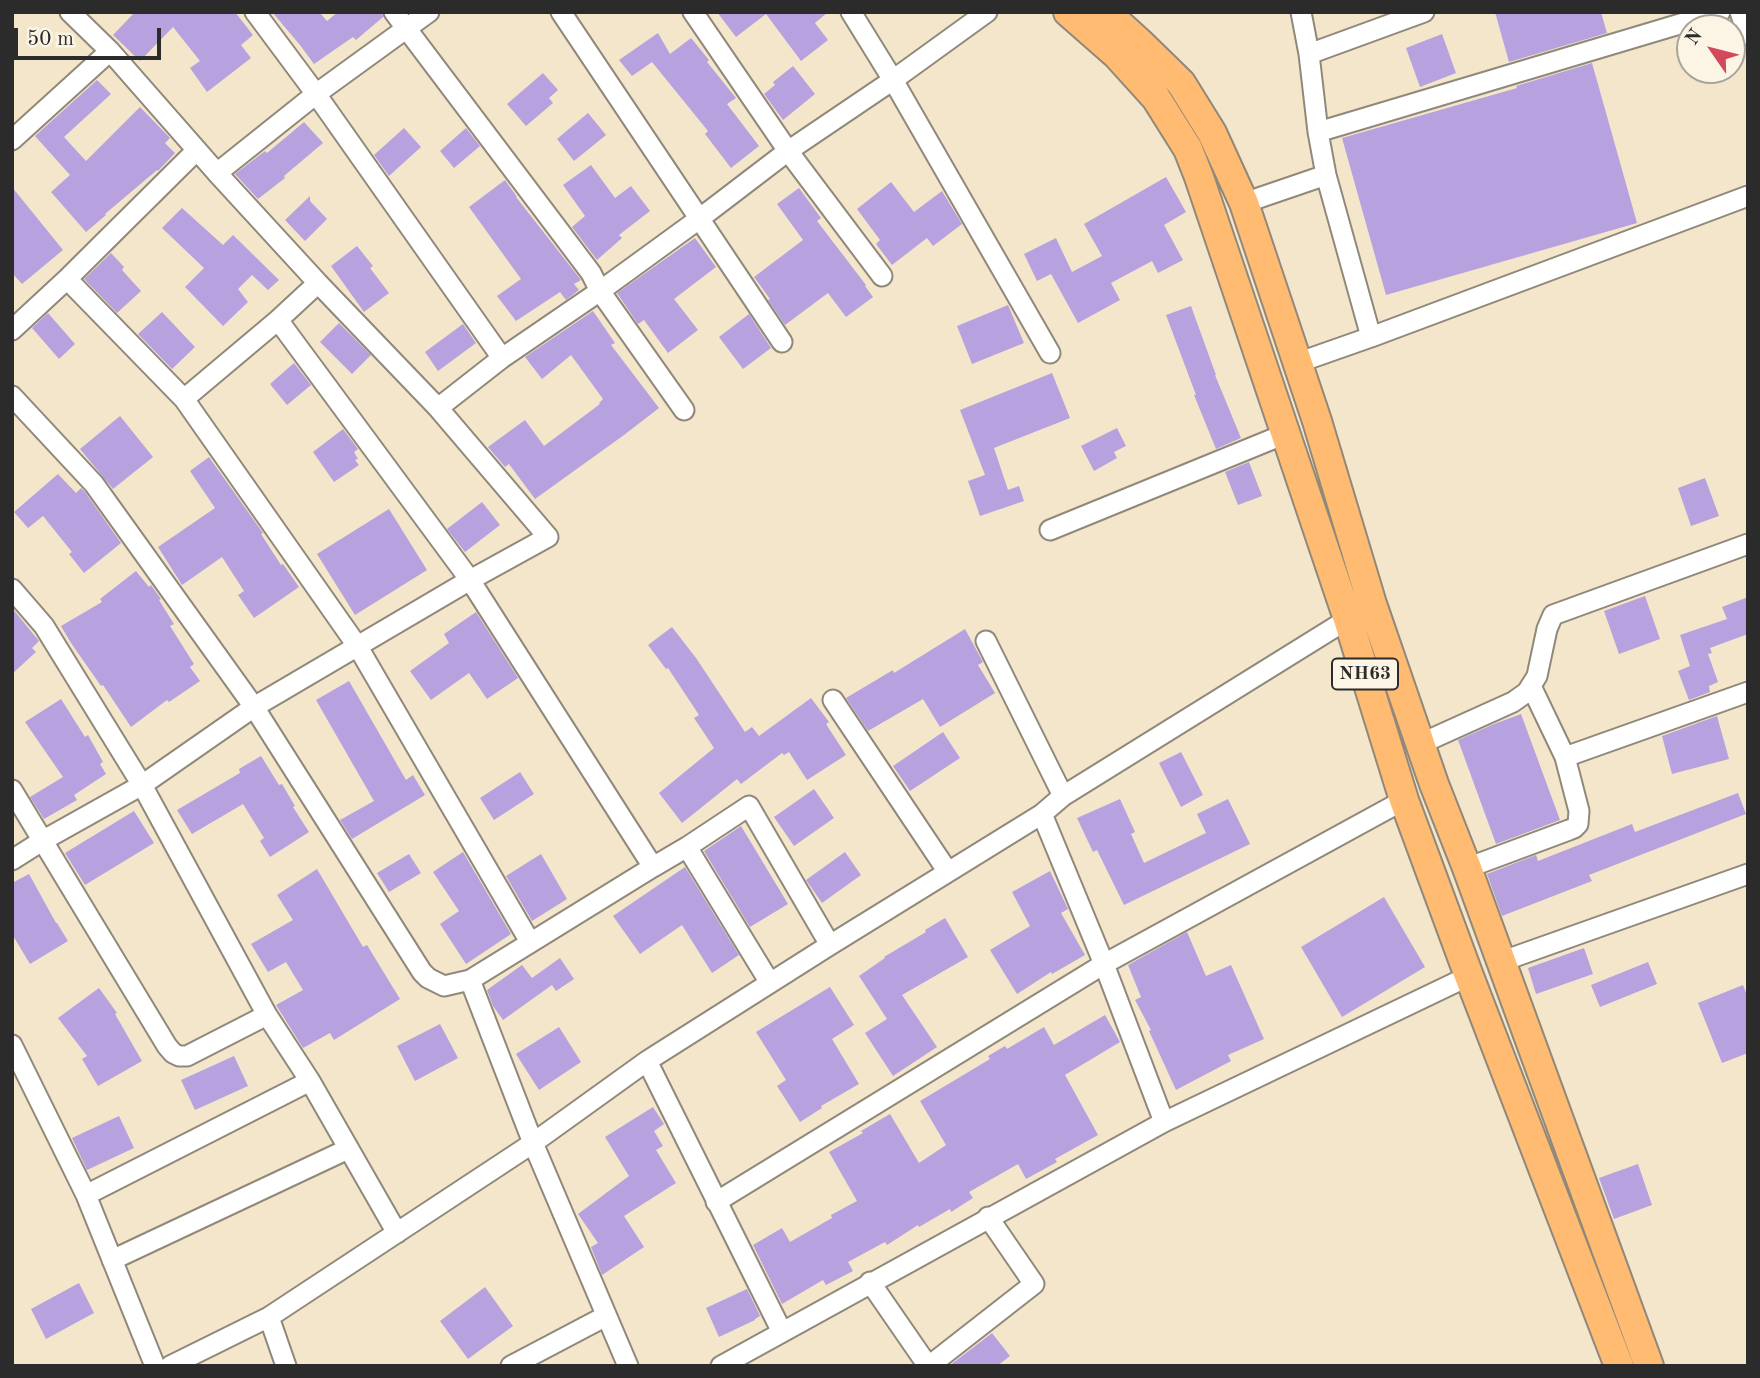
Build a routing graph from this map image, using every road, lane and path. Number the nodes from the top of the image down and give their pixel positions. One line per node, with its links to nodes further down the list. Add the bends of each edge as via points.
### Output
1 (70, 12): 17 (street)
2 (255, 12): 20 (street)
3 (394, 12): 15 (street)
4 (429, 12): 15 (street)
5 (561, 12): 29 (street)
6 (693, 12): 24 (street)
7 (851, 12): 19 (street)
8 (987, 12): 19 (street)
9 (1068, 12): 45 (highway, NH63, via 1149,90 1188,149)
10 (1106, 12): 28 (highway, NH63, via 1181,83 1212,134)
11 (1301, 12): 18 (street)
12 (1424, 12): 18 (street)
13 (1720, 12): 21 (street)
14 (1740, 12): 16 (street)
15 (406, 29): 20 (street); 33 (street)
16 (1748, 36)
17 (110, 51): 22 (street); 23 (street)
18 (1309, 54): 21 (street)
19 (893, 80): 24 (street); 38 (street)
20 (316, 94): 25 (street); 39 (street)
21 (1318, 132): 26 (street)
22 (12, 140)
23 (197, 150): 25 (street); 31 (street)
24 (788, 151): 29 (street); 30 (street)
25 (217, 173): 32 (street)
26 (1326, 175): 28 (street); 36 (street)
27 (1748, 196): 36 (street)
28 (1244, 203): 40 (highway, NH63)
29 (699, 219): 33 (street); 37 (street)
30 (882, 276)
31 (67, 279): 35 (street); 42 (street)
32 (318, 283): 34 (street); 43 (street)
33 (600, 291): 39 (street); 44 (street)
34 (278, 320): 42 (street); 48 (street)
35 (12, 330)
36 (1371, 337): 40 (street)
37 (782, 342)
38 (1049, 353)
39 (502, 358): 43 (street)
40 (1297, 363): 57 (highway, NH63)
41 (12, 396): 56 (street, via 94,484)
42 (184, 400): 52 (street)
43 (438, 408): 48 (street, via 548,537)
44 (684, 410)
45 (1285, 434): 46 (street); 50 (highway, NH63)
46 (1050, 530)
47 (1748, 544): 53 (street, via 1553,615)
48 (470, 580): 52 (street); 67 (street)
49 (12, 589): 59 (street, via 44,626)
50 (1348, 619): 61 (street); 62 (highway, NH63)
51 (986, 641): 61 (street)
52 (358, 648): 56 (street); 71 (street)
53 (1531, 686): 57 (street, via 1513,702); 58 (street)
54 (1748, 692): 58 (street)
55 (833, 700): 69 (street)
56 (254, 707): 59 (street); 76 (street, via 422,972 444,986)
57 (1420, 744): 68 (highway, NH63)
58 (1565, 757): 68 (street, via 1578,824)
59 (142, 785): 64 (street); 78 (street)
60 (12, 790): 64 (street)
61 (1063, 796): 63 (street)
62 (1404, 800): 74 (street); 75 (highway, NH63)
63 (1042, 814): 69 (street); 74 (street)
64 (42, 841): 66 (street); 78 (street, via 173,1053 187,1056)
65 (687, 847): 67 (street); 72 (street, via 749,806); 77 (street)
66 (12, 860)
67 (653, 867): 71 (street)
68 (1467, 868): 73 (highway, NH63)
69 (948, 872): 72 (street)
70 (1748, 874): 73 (street)
71 (530, 942): 76 (street)
72 (830, 945): 77 (street)
73 (1500, 962): 102 (highway, NH63)
74 (1104, 964): 82 (street); 86 (street)
75 (1469, 976): 82 (street); 101 (highway, NH63)
76 (470, 981): 83 (street)
77 (770, 983): 80 (street)
78 (267, 1015): 81 (street)
79 (12, 1045): 85 (street)
80 (647, 1061): 83 (street); 86 (street)
81 (310, 1081): 84 (street); 85 (street)
82 (1164, 1122): 87 (street)
83 (533, 1143): 88 (street); 91 (street)
84 (348, 1149): 88 (street); 89 (street)
85 (86, 1195): 89 (street)
86 (716, 1202): 93 (street)
87 (988, 1217): 90 (street); 100 (street, via 1034,1284)
88 (397, 1233): 92 (street)
89 (112, 1261): 94 (street)
90 (870, 1282): 93 (street); 100 (street)
91 (606, 1316): 97 (street); 98 (street)
92 (269, 1317): 95 (street); 96 (street)
93 (782, 1332): 99 (street)
94 (155, 1366)
95 (170, 1366)
96 (286, 1366)
97 (511, 1366)
98 (628, 1366)
99 (721, 1366)
100 (929, 1366)
101 (1619, 1366)
102 (1649, 1366)

